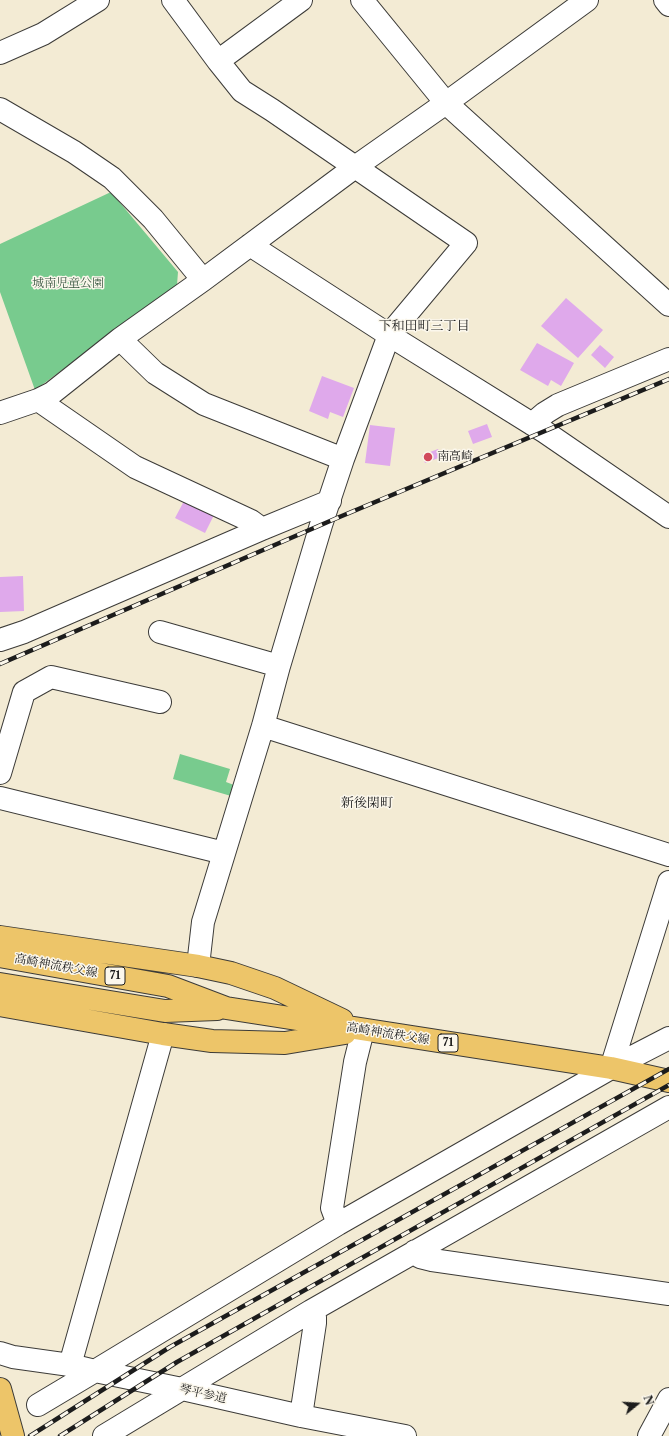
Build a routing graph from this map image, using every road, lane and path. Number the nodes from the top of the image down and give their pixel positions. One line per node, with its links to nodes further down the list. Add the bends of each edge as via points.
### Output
1 (98, 0): 8 (street, via 43,34)
2 (173, 0): 9 (street)
3 (301, 0): 9 (street)
4 (362, 0): 10 (street)
5 (587, 0): 10 (street)
6 (665, 0): 7 (street)
7 (669, 5)
8 (0, 53)
9 (218, 61): 12 (street, via 242,91)
10 (446, 103): 12 (street); 15 (street)
11 (0, 109): 14 (street, via 74,152 112,178 153,219)
12 (355, 167): 13 (street); 16 (street, via 466,243)
13 (250, 245): 14 (street); 16 (street)
14 (203, 280): 17 (street)
15 (669, 305)
16 (389, 335): 21 (street); 22 (street)
17 (120, 339): 19 (street, via 52,393); 22 (street, via 155,373 204,404)
18 (669, 359): 21 (street, via 558,405)
19 (38, 400): 20 (street); 25 (street, via 134,467 251,521)
20 (0, 413)
21 (532, 424): 24 (street)
22 (343, 459): 23 (street)
23 (330, 501): 25 (street); 28 (street)
24 (669, 516)
25 (262, 529): 27 (street)
26 (160, 632): 28 (street)
27 (0, 640)
28 (279, 666): 30 (street)
29 (160, 702): 31 (street, via 51,677 24,692)
30 (263, 726): 33 (street); 34 (street)
31 (0, 773)
32 (0, 798): 33 (street)
33 (224, 852): 38 (street, via 203,922)
34 (669, 855)
35 (669, 882): 45 (street)
36 (0, 937): 38 (main road, 71)
37 (0, 956): 41 (main road, 高崎神流秩父線 / 71, via 168,986)
38 (198, 966): 42 (main road, 71, via 231,973 275,988)
39 (0, 984): 41 (main road, 高崎神流秩父線 / 71, via 165,1011)
40 (0, 1005): 43 (main road, 71)
41 (226, 1008): 42 (main road, 高崎神流秩父線 / 71)
42 (363, 1030): 43 (main road, 71, via 285,1043 212,1041); 45 (main road, 高崎神流秩父線 / 71); 48 (street, via 355,1062 332,1208)
43 (163, 1034): 53 (street)
44 (669, 1038): 45 (street)
45 (611, 1068): 46 (main road, 高崎神流秩父線 / 71); 48 (street)
46 (669, 1081)
47 (669, 1107): 49 (street)
48 (338, 1224): 54 (street)
49 (415, 1251): 50 (street, via 420,1257 432,1260); 51 (street)
50 (669, 1294)
51 (311, 1311): 56 (street); 59 (street, via 315,1323)
52 (0, 1353): 53 (street, 琴平参道)
53 (70, 1365): 54 (street, 琴平参道)
54 (96, 1372): 56 (street, 琴平参道); 58 (street)
55 (0, 1389): 60 (main road)
56 (182, 1389): 59 (street, 琴平参道); 61 (street)
57 (669, 1399): 63 (street)
58 (38, 1405)
59 (301, 1416): 62 (street, 琴平参道)
60 (12, 1436)
61 (104, 1436)
62 (405, 1436)
63 (649, 1436)

